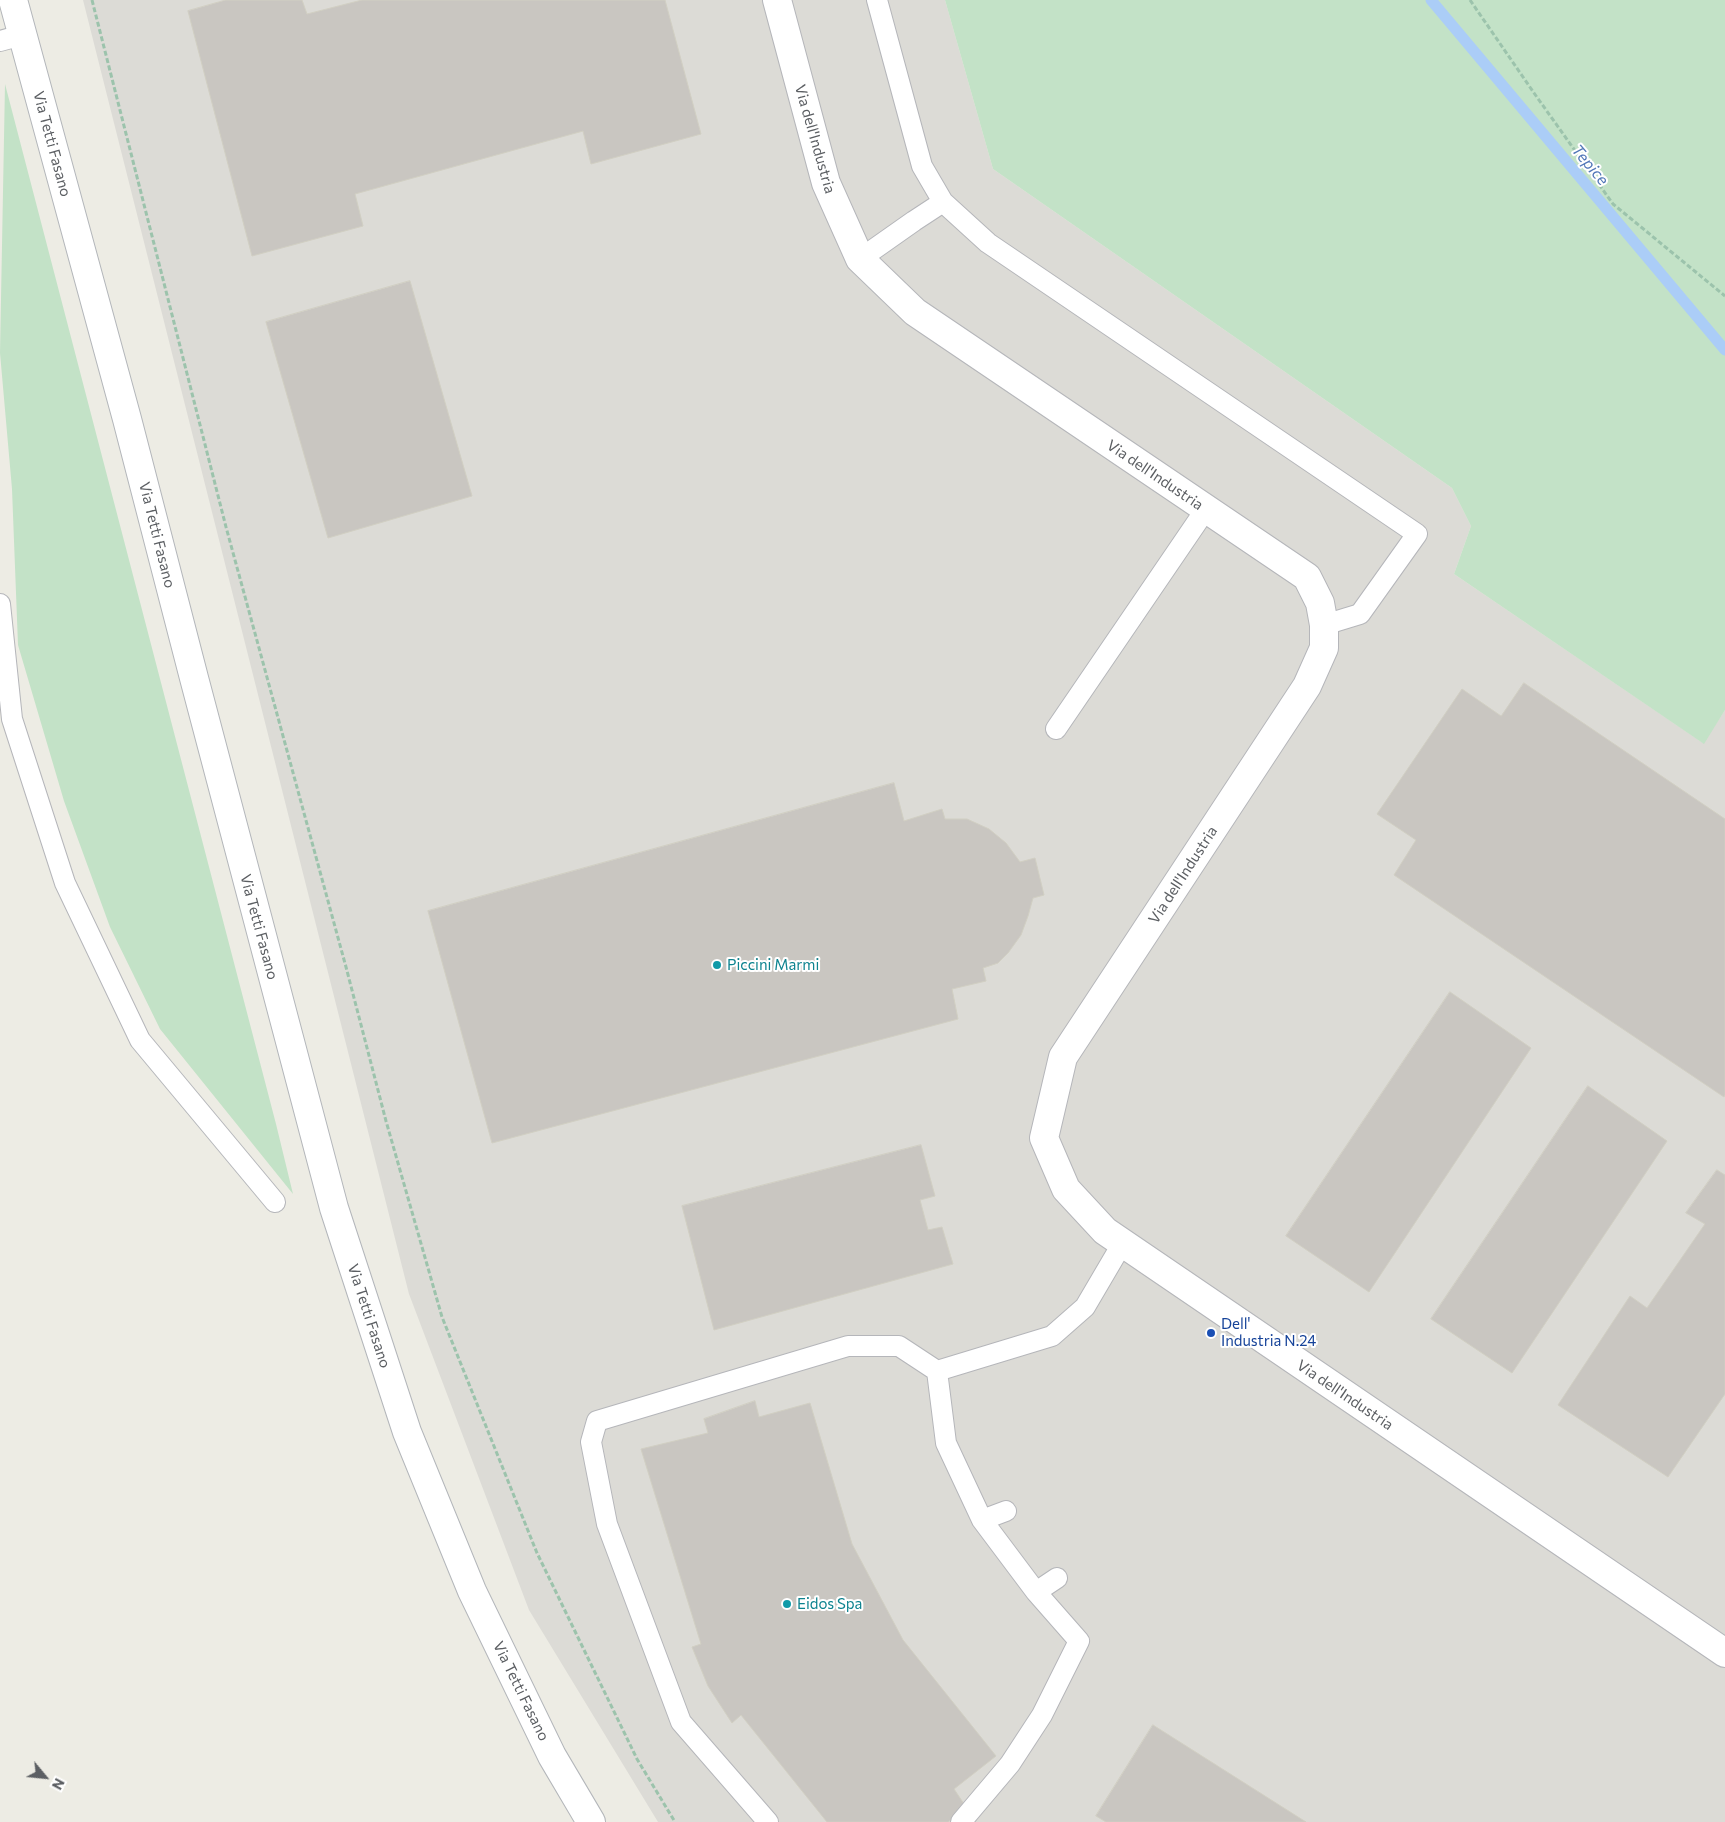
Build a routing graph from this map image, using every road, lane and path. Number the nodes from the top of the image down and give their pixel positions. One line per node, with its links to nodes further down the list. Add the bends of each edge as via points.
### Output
1 (13, 0): 6 (street, Via Tetti Fasano)
2 (92, 0): 23 (path, via 226,526 386,1121 442,1316 537,1553 637,1759)
3 (777, 0): 8 (street, Via dell'Industria, via 826,182)
4 (877, 0): 7 (lane, via 922,166)
5 (1470, 0): 9 (path, via 1613,204)
6 (11, 38): 22 (street, Via Tetti Fasano, via 127,419 334,1208 407,1432 472,1591 552,1756)
7 (943, 202): 8 (lane); 12 (lane, via 988,243 1417,534 1360,614)
8 (860, 259): 10 (street, Via dell'Industria, via 915,312)
9 (1725, 296)
10 (1206, 509): 12 (street, Via dell'Industria, via 1307,577 1320,603); 13 (lane)
11 (0, 604): 14 (lane, via 12,719 65,883 140,1040)
12 (1324, 625): 15 (street, Via dell'Industria, via 1324,648 1307,686 1063,1057 1044,1138 1066,1189 1104,1231)
13 (1056, 730)
14 (274, 1202)
15 (1122, 1244): 16 (lane, via 1085,1307 1052,1336); 21 (street, Via dell'Industria)
16 (937, 1371): 18 (lane, via 946,1444); 24 (lane, via 899,1346 848,1346 597,1421 592,1442 607,1524 681,1722)
17 (1006, 1511): 18 (lane)
18 (982, 1520): 20 (lane)
19 (1056, 1578): 20 (lane)
20 (1036, 1592): 25 (lane, via 1079,1641 1042,1716 1010,1764)
21 (1725, 1653)
22 (591, 1822)
23 (675, 1822)
24 (768, 1822)
25 (961, 1822)

